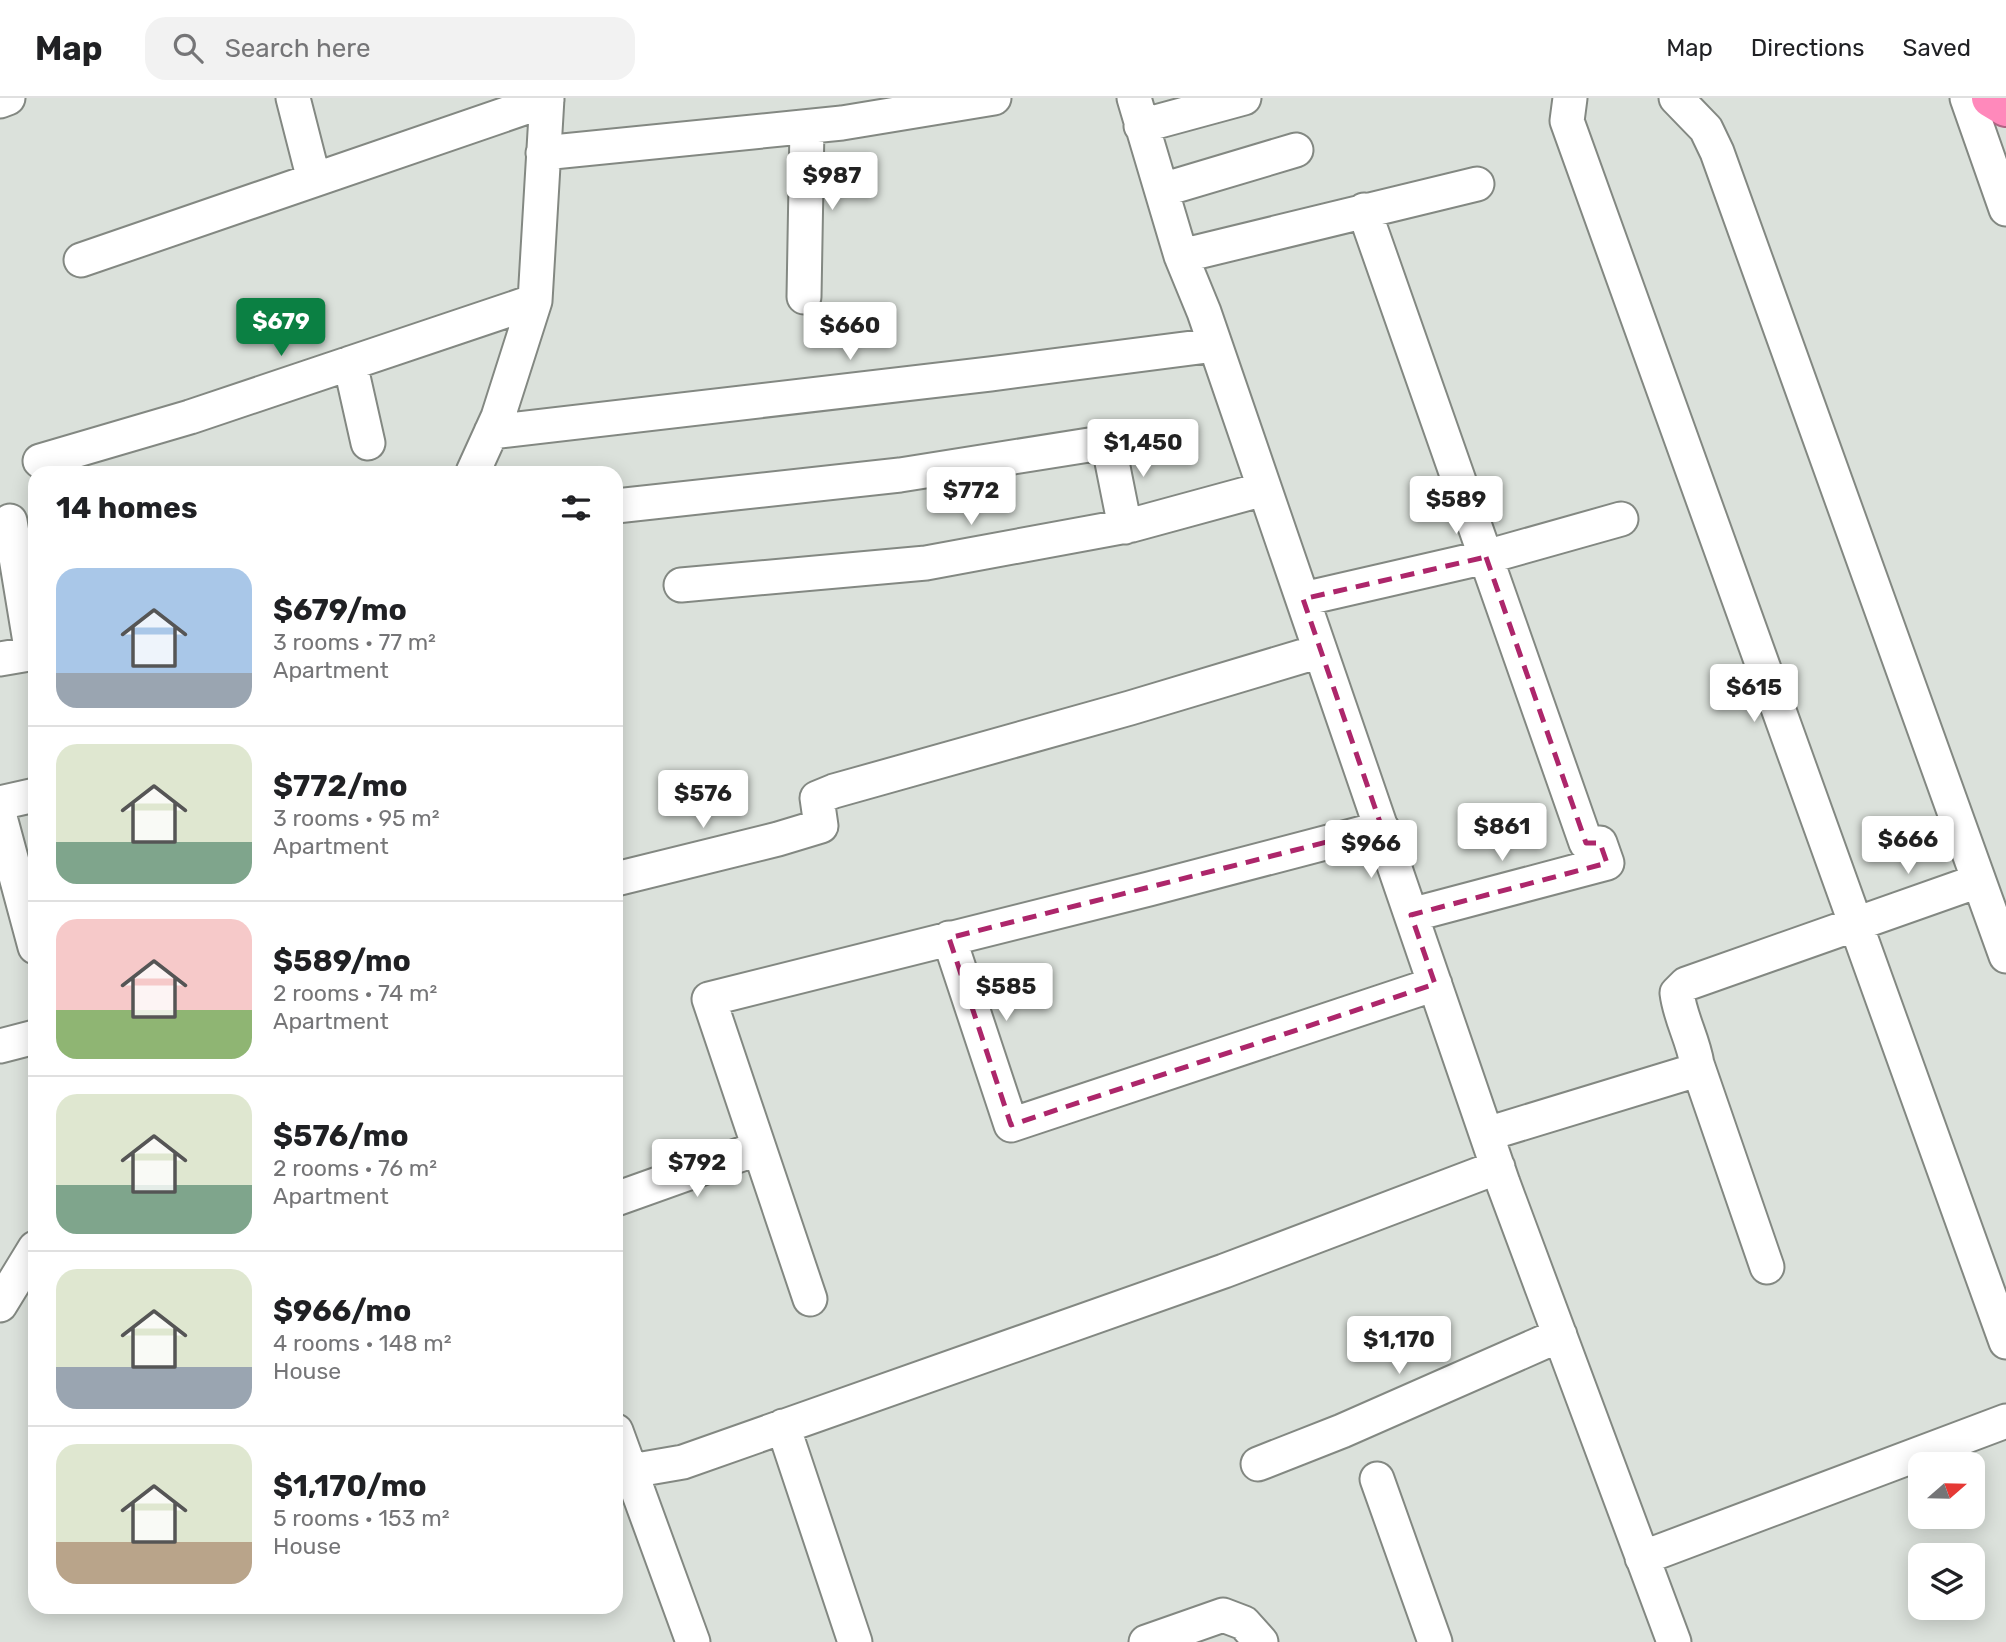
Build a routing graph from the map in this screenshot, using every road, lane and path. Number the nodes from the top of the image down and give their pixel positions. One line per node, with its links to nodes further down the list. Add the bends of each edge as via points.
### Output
1 (8, 98): 10 (street)
2 (293, 98): 16 (street)
3 (994, 98): 13 (street)
4 (1244, 98): 12 (street)
5 (1570, 98): 49 (street, via 1567,121)
6 (1676, 98): 46 (street, via 1706,128 1717,152)
7 (1967, 98): 19 (street)
8 (1991, 98): 11 (highway)
9 (547, 99): 15 (street); 16 (street)
10 (0, 101)
11 (2006, 107)
12 (1137, 112): 18 (street)
13 (807, 127): 15 (street); 23 (street)
14 (1296, 150): 18 (street)
15 (543, 153): 24 (street)
16 (314, 180): 22 (street)
17 (1477, 184): 20 (street)
18 (1161, 190): 21 (street)
19 (2006, 209)
20 (1363, 210): 21 (street); 36 (street)
21 (1181, 256): 25 (street)
22 (81, 260)
23 (804, 297)
24 (536, 300): 26 (street); 27 (street)
25 (1215, 345): 27 (street); 31 (street)
26 (350, 363): 28 (street); 29 (street)
27 (491, 432): 30 (street)
28 (368, 443)
29 (40, 461)
30 (475, 466)
31 (1264, 489): 35 (street); 38 (street)
32 (623, 505): 35 (street, via 900,475 1108,442)
33 (1621, 519): 36 (street)
34 (10, 521): 40 (street)
35 (1125, 527): 37 (street, via 926,563)
36 (1486, 557): 38 (street); 47 (street, via 1586,843 1600,843 1607,863)
37 (681, 585)
38 (1303, 599): 39 (street)
39 (1320, 651): 44 (street); 45 (street, via 834,791 817,798 821,826)
40 (22, 655)
41 (28, 797): 42 (street)
42 (0, 803)
43 (0, 817): 48 (street)
44 (1381, 828): 47 (street); 50 (street)
45 (623, 877)
46 (1978, 881): 49 (street); 51 (street)
47 (1411, 915): 52 (street)
48 (28, 921)
49 (1855, 923): 55 (street, via 1686,984 1677,993); 65 (street)
50 (949, 938): 52 (street, via 1011,1125); 57 (street, via 709,999)
51 (2006, 956)
52 (1435, 985): 56 (street)
53 (28, 1039): 54 (street)
54 (0, 1046)
55 (1697, 1064): 56 (street, via 1687,1073); 61 (street)
56 (1487, 1134): 58 (street)
57 (759, 1148): 59 (street); 62 (street)
58 (1498, 1167): 64 (street); 67 (street, via 1224,1271)
59 (623, 1197)
60 (28, 1260): 63 (street)
61 (1767, 1267)
62 (810, 1298)
63 (0, 1306)
64 (1560, 1335): 69 (street); 72 (street)
65 (2006, 1342)
66 (2006, 1421): 72 (street)
67 (783, 1426): 70 (street, via 683,1462); 75 (street)
68 (623, 1450): 70 (street)
69 (1258, 1464)
70 (631, 1471): 74 (street)
71 (1377, 1479): 78 (street)
72 (1643, 1558): 73 (street)
73 (1665, 1640)
74 (693, 1642)
75 (855, 1642)
76 (1146, 1642): 77 (street, via 1223,1615 1244,1623)
77 (1261, 1642)
78 (1435, 1642)

